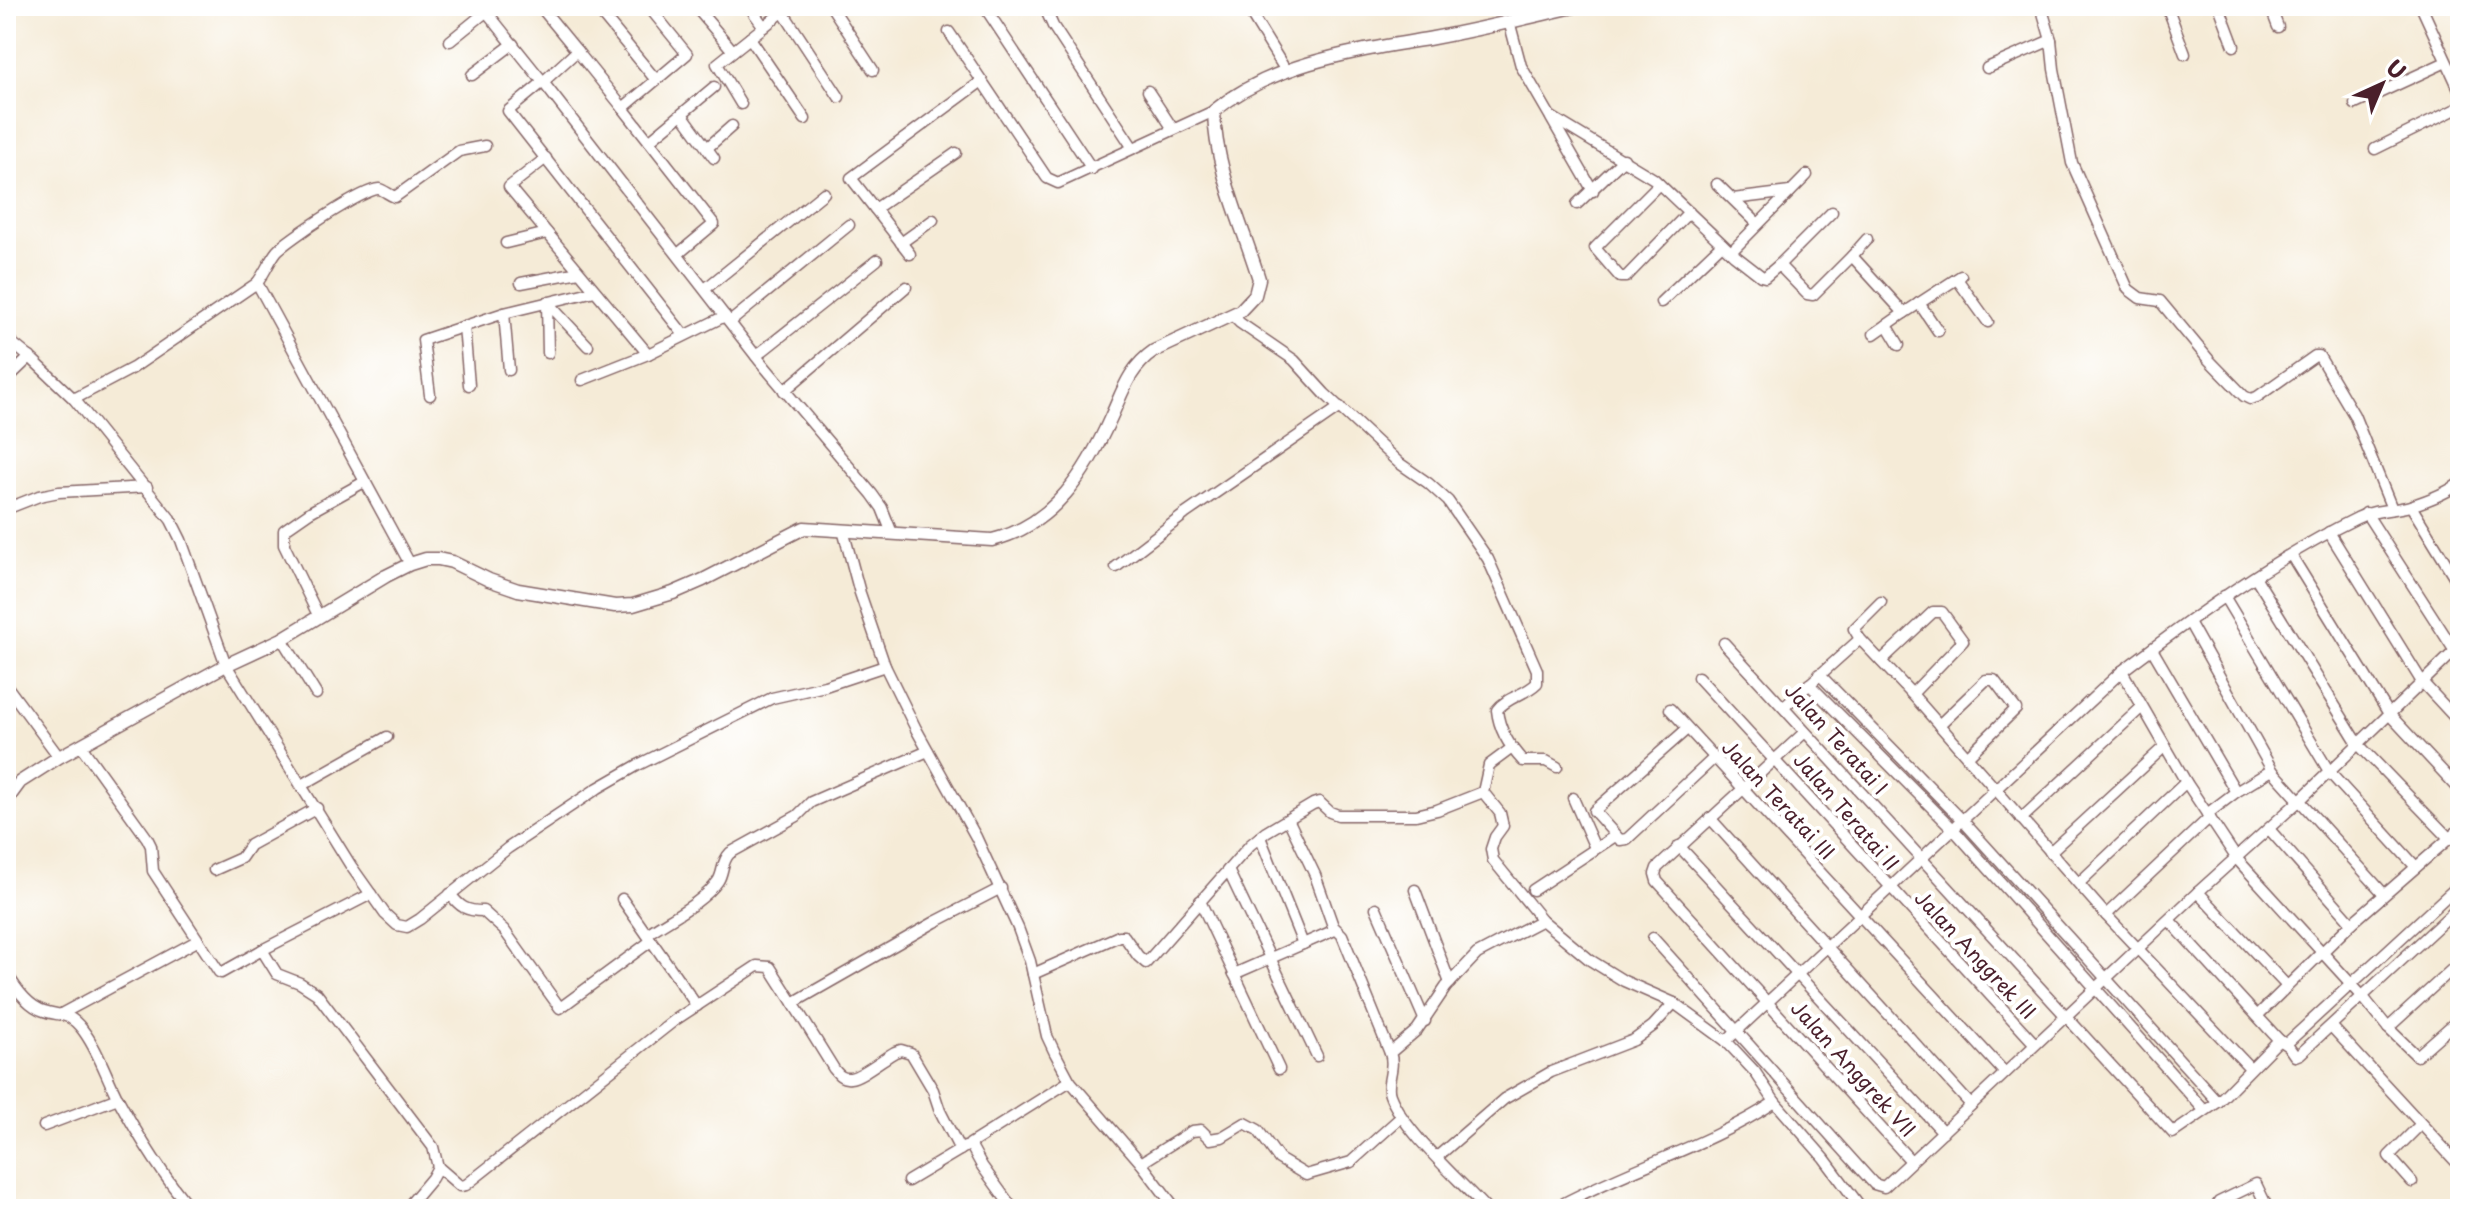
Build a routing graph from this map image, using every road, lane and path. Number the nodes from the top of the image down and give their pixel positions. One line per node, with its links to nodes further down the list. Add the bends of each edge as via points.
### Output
1 (540, 6): 30 (street)
2 (595, 6): 38 (street)
3 (648, 6): 38 (street, via 687,54)
4 (695, 6): 31 (street)
5 (749, 6): 22 (street)
6 (831, 6): 35 (street)
7 (1002, 6): 20 (street)
8 (1044, 6): 58 (street)
9 (1246, 6): 36 (street)
10 (1455, 6): 11 (street)
11 (1477, 6)
12 (1578, 6): 21 (street)
13 (2041, 6): 26 (street)
14 (2167, 6): 32 (street)
15 (2219, 6): 29 (street)
16 (2270, 6): 23 (street)
17 (2421, 6): 33 (street)
18 (485, 9): 27 (street); 28 (street)
19 (786, 9): 22 (street); 44 (street)
20 (987, 10): 64 (street)
21 (1509, 21): 36 (street, via 1357,50); 51 (street, via 1521,66)
22 (764, 27): 25 (street)
23 (2278, 27)
24 (949, 32): 39 (street)
25 (750, 38): 31 (street); 52 (street)
26 (2051, 40): 34 (street); 131 (street, via 2072,163 2128,289 2140,298 2160,301 2250,399 2319,356 2354,415)
27 (450, 41)
28 (513, 44): 37 (street); 40 (street)
29 (2234, 46)
30 (577, 51): 40 (street); 48 (street)
31 (733, 51): 45 (street, via 717,64)
32 (2185, 54)
33 (2446, 62): 43 (street); 46 (street)
34 (1987, 68)
35 (873, 70)
36 (1286, 71): 49 (street, via 1250,86)
37 (472, 75)
38 (656, 80): 48 (street)
39 (982, 81): 64 (street, via 1047,178 1058,183); 73 (street, via 851,178)
40 (543, 82): 61 (street, via 508,111); 85 (street)
41 (714, 87): 50 (street)
42 (1148, 91): 54 (street)
43 (2460, 91)
44 (839, 97)
45 (741, 104)
46 (2355, 104)
47 (2460, 107): 59 (street)
48 (623, 108): 55 (street)
49 (1214, 111): 54 (street); 101 (street, via 1222,164 1259,279 1251,301)
50 (682, 114): 55 (street); 57 (street)
51 (1550, 116): 63 (street); 68 (street)
52 (805, 119)
53 (732, 126): 57 (street)
54 (1173, 129): 58 (street)
55 (649, 141): 85 (street, via 714,224)
56 (485, 146): 91 (street, via 459,151 395,197 370,189 354,198 280,248)
57 (707, 148): 62 (street)
58 (1133, 148): 64 (street)
59 (2375, 149)
60 (956, 153): 73 (street)
61 (546, 158): 79 (street, via 509,187); 110 (street)
62 (714, 158)
63 (1624, 159): 66 (street); 68 (street)
64 (1092, 169)
65 (1807, 175): 69 (street)
66 (1659, 184): 74 (street); 74 (street, via 1596,247 1620,277 1625,278)
67 (1717, 184): 71 (street)
68 (1593, 191): 72 (street)
69 (1790, 192): 71 (street); 77 (street)
70 (824, 193): 94 (street)
71 (1733, 199): 77 (street)
72 (1577, 204)
73 (875, 209): 82 (street)
74 (1689, 212): 83 (street)
75 (1832, 212): 89 (street)
76 (933, 220): 82 (street)
77 (1758, 224): 84 (street)
78 (849, 225): 102 (street)
79 (547, 233): 81 (street); 90 (street)
80 (1867, 239): 87 (street)
81 (506, 243)
82 (901, 243): 86 (street)
83 (1722, 244): 84 (street); 97 (street)
84 (1731, 252): 89 (street, via 1761,276)
85 (678, 254): 94 (street)
86 (910, 254)
87 (1852, 256): 89 (street, via 1810,295); 100 (street)
88 (877, 260): 116 (street)
89 (1779, 265)
90 (579, 272): 92 (street); 95 (street)
91 (257, 283): 124 (street, via 133,368); 126 (street)
92 (521, 283)
93 (906, 287): 122 (street)
94 (705, 289): 102 (street)
95 (595, 291): 96 (street); 115 (street)
96 (547, 302): 99 (street); 104 (street); 107 (street)
97 (1661, 302)
98 (1919, 303): 100 (street); 103 (street, via 1959,277); 108 (street)
99 (504, 313): 106 (street); 118 (street)
100 (1904, 313): 105 (street)
101 (1232, 315): 125 (street, via 1294,360); 135 (street, via 1141,360 1073,486 1034,522 992,540)
102 (727, 319): 110 (street); 116 (street)
103 (1988, 322)
104 (568, 324): 107 (street); 113 (street)
105 (1887, 325): 109 (street); 112 (street)
106 (464, 326): 121 (street); 123 (street, via 423,340)
107 (548, 331): 114 (street)
108 (1938, 331)
109 (1874, 334)
110 (684, 335): 115 (street)
111 (6, 338): 117 (street)
112 (1899, 345)
113 (588, 346)
114 (548, 353)
115 (648, 354): 120 (street)
116 (756, 356): 122 (street)
117 (30, 357): 119 (street); 124 (street)
118 (509, 370)
119 (6, 380)
120 (582, 380)
121 (469, 385)
122 (784, 391): 135 (street, via 877,500)
123 (430, 395)
124 (74, 399): 127 (street)
125 (1340, 407): 138 (street); 173 (street, via 1399,463 1439,492 1488,559 1537,670 1537,683 1497,710)
126 (364, 482): 137 (street); 143 (street, via 284,530 284,545)
127 (147, 487): 130 (street, via 59,492); 151 (street, via 181,540)
128 (2458, 489): 129 (street)
129 (2411, 506): 131 (street); 140 (street)
130 (6, 509)
131 (2392, 509): 132 (street)
132 (2366, 513): 134 (street); 149 (street)
133 (843, 530): 135 (street); 137 (street, via 804,528 703,580 633,605 518,590 438,559); 152 (street)
134 (2329, 532): 136 (street); 156 (street)
135 (892, 533)
136 (2291, 555): 139 (street); 164 (street)
137 (410, 564): 143 (street)
138 (1116, 567)
139 (2256, 578): 141 (street); 170 (street)
140 (2460, 586)
141 (2224, 596): 144 (street); 181 (street)
142 (1881, 602): 146 (street, via 1854,629)
143 (318, 615): 145 (street)
144 (2189, 622): 148 (street); 180 (street)
145 (282, 639): 151 (street); 159 (street)
146 (1860, 639): 150 (street); 154 (street)
147 (1724, 643): 161 (street, Jalan Teratai I)
148 (2152, 649): 153 (street); 188 (street)
149 (2458, 652): 156 (street)
150 (1881, 661): 160 (street); 160 (street, via 1933,612 1942,612 1963,641)
151 (226, 665): 171 (street); 183 (street)
152 (885, 666): 174 (street); 222 (street, via 772,698 638,765 521,840)
153 (2122, 671): 162 (street); 185 (street)
154 (1819, 674): 157 (street); 199 (street)
155 (1698, 677): 178 (street, Jalan Teratai II)
156 (2422, 682): 164 (street); 165 (street)
157 (1809, 684): 161 (street); 202 (street)
158 (6, 685): 175 (street)
159 (316, 694)
160 (1912, 694): 166 (street)
161 (1784, 707): 168 (street, Jalan Teratai I)
162 (2142, 707): 172 (street); 196 (street)
163 (1670, 709): 167 (street, Jalan Teratai III)
164 (2389, 714): 170 (street); 186 (street)
165 (2460, 723)
166 (1939, 725): 176 (street); 176 (street, via 1986,680 1994,680 2016,709)
167 (1687, 729): 177 (street, Jalan Teratai III); 193 (street)
168 (1805, 732): 178 (street); 209 (street, Jalan Teratai I)
169 (387, 737): 183 (street)
170 (2359, 745): 181 (street); 205 (street)
171 (81, 746): 175 (street); 236 (street, via 147,838 153,871)
172 (2165, 746): 182 (street); 208 (street)
173 (1512, 748): 179 (street, via 1528,763 1546,761); 187 (street, via 1489,765)
174 (928, 751): 216 (street); 234 (street, via 811,802 797,816 730,853 719,880)
175 (59, 757): 190 (street, via 20,782)
176 (1967, 757): 185 (street)
177 (1714, 758): 184 (street, Jalan Teratai III); 203 (street, via 1627,839)
178 (1775, 759): 184 (street); 217 (street, Jalan Teratai II)
179 (1557, 767)
180 (2272, 770): 188 (street); 191 (street)
181 (2330, 773): 191 (street); 211 (street)
182 (2186, 782): 194 (street); 214 (street)
183 (302, 785): 192 (street)
184 (1743, 788): 195 (street); 229 (street, Jalan Teratai III)
185 (1995, 790): 196 (street); 199 (street)
186 (2460, 790)
187 (1483, 792): 198 (street, via 1416,815 1338,815 1316,803); 230 (street, via 1503,826 1491,849 1493,860)
188 (2236, 792): 194 (street)
189 (1573, 798): 197 (street)
190 (6, 801)
191 (2299, 801): 200 (street); 223 (street)
192 (317, 808): 212 (street); 221 (street)
193 (1594, 811): 197 (street); 203 (street)
194 (2209, 815): 210 (street); 228 (street)
195 (1710, 818): 206 (street); 238 (street)
196 (2021, 819): 208 (street)
197 (1584, 820): 207 (street)
198 (1289, 821): 204 (street); 233 (street)
199 (1963, 821): 202 (street); 249 (street)
200 (2269, 829): 210 (street); 232 (street)
201 (2460, 829): 205 (street)
202 (1954, 830): 209 (street); 249 (street)
203 (1615, 836): 207 (street)
204 (1260, 837): 213 (street); 237 (street)
205 (2450, 839): 211 (street)
206 (1679, 846): 247 (street); 255 (street, Jalan Anggrek VII, via 1657,868 1657,881)
207 (1595, 848): 219 (street)
208 (2050, 852): 214 (street)
209 (1920, 859): 217 (street); 259 (street, Jalan Teratai I)
210 (2237, 859): 220 (street); 241 (street)
211 (2416, 867): 223 (street)
212 (214, 870)
213 (1228, 870): 225 (street); 242 (street)
214 (2079, 883): 228 (street)
215 (2460, 884): 251 (street)
216 (1001, 888): 245 (street); 253 (street)
217 (1890, 889): 229 (street); 267 (street, Jalan Anggrek III)
218 (1415, 890): 248 (street)
219 (1533, 890)
220 (2198, 892): 231 (street); 250 (street)
221 (371, 894): 222 (street, via 397,925 407,927); 240 (street)
222 (450, 894): 234 (street, via 461,908 483,911 504,930 560,1008)
223 (2384, 894): 232 (street)
224 (622, 899): 234 (street)
225 (1200, 901): 245 (street, via 1146,963 1119,936); 246 (street)
226 (2460, 906): 252 (street)
227 (1376, 908): 261 (street)
228 (2106, 915): 239 (street)
229 (1860, 916): 238 (street); 272 (street, Jalan Teratai III)
230 (1542, 920): 248 (street, via 1477,954); 254 (street, via 1590,960)
231 (2169, 920): 239 (street); 258 (street)
232 (2352, 923): 241 (street)
233 (1335, 930): 237 (street); 268 (street, via 1342,935)
234 (649, 937): 256 (street)
235 (1653, 938): 264 (street)
236 (197, 941): 240 (street, via 221,973); 257 (street)
237 (1303, 944): 242 (street)
238 (1828, 946): 247 (street); 277 (street)
239 (2138, 948): 249 (street); 270 (street)
240 (262, 950): 289 (street, via 277,974 312,990 338,1019 433,1147)
241 (2321, 954): 250 (street); 251 (street)
242 (1270, 958): 246 (street); 269 (street)
243 (2460, 962): 263 (street)
244 (6, 972): 257 (street, via 29,1003)
245 (1033, 974): 273 (street, via 1047,1036)
246 (1234, 974): 271 (street)
247 (1798, 975): 255 (street); 282 (street)
248 (1450, 983): 261 (street)
249 (2101, 984): 259 (street); 276 (street); 278 (street)
250 (2286, 985): 258 (street)
251 (2351, 987): 252 (street); 266 (street)
252 (2362, 997): 262 (street); 263 (street)
253 (793, 1003): 256 (street, via 766,965 752,968); 284 (street, via 842,1077 857,1076 895,1052 911,1053)
254 (1674, 1003): 265 (street); 285 (street, via 1634,1040 1551,1072 1504,1099)
255 (1768, 1003): 264 (street); 286 (street, Jalan Anggrek VII)
256 (697, 1006): 289 (street, via 466,1185 452,1183)
257 (63, 1013): 274 (street, via 89,1038)
258 (2258, 1015): 266 (street)
259 (2067, 1016): 267 (street); 278 (street, Jalan Teratai I, via 2168,1130 2177,1132)
260 (2460, 1018): 263 (street, via 2417,1056)
261 (1425, 1021): 268 (street)
262 (2332, 1027): 266 (street, via 2295,1056); 280 (street)
263 (2388, 1028)
264 (1738, 1031): 265 (street); 286 (street, via 1874,1184 1888,1185)
265 (1726, 1041): 275 (street)
266 (2284, 1043): 270 (street)
267 (2035, 1044): 272 (street)
268 (1390, 1053): 279 (street, via 1394,1062 1388,1092)
269 (1317, 1056)
270 (2250, 1068): 276 (street)
271 (1279, 1069)
272 (2005, 1073): 277 (street)
273 (1070, 1081): 283 (street); 287 (street)
274 (118, 1098): 281 (street); 292 (street)
275 (1775, 1102): 297 (street); 298 (street)
276 (2218, 1102): 278 (street)
277 (1971, 1105): 282 (street)
278 (2204, 1110)
279 (1401, 1117): 285 (street); 287 (street, via 1351,1162 1306,1175 1279,1159 1258,1130 1245,1123 1210,1139 1201,1130 1192,1131)
280 (2420, 1125): 288 (street); 291 (street, via 2389,1156)
281 (44, 1126)
282 (1943, 1132): 286 (street)
283 (970, 1144): 284 (street); 294 (street)
284 (960, 1150): 290 (street)
285 (1437, 1157): 296 (street)
286 (1911, 1161)
287 (1141, 1163): 295 (street)
288 (2460, 1166)
289 (438, 1167): 293 (street)
290 (908, 1181)
291 (2412, 1182)
292 (191, 1209)
293 (406, 1209)
294 (1013, 1209)
295 (1176, 1209)
296 (1486, 1209)
297 (1553, 1209)
298 (1862, 1209)
299 (1894, 1209): 300 (street)
300 (1920, 1209)
301 (2215, 1209): 302 (street, via 2256,1184)
302 (2268, 1209)

